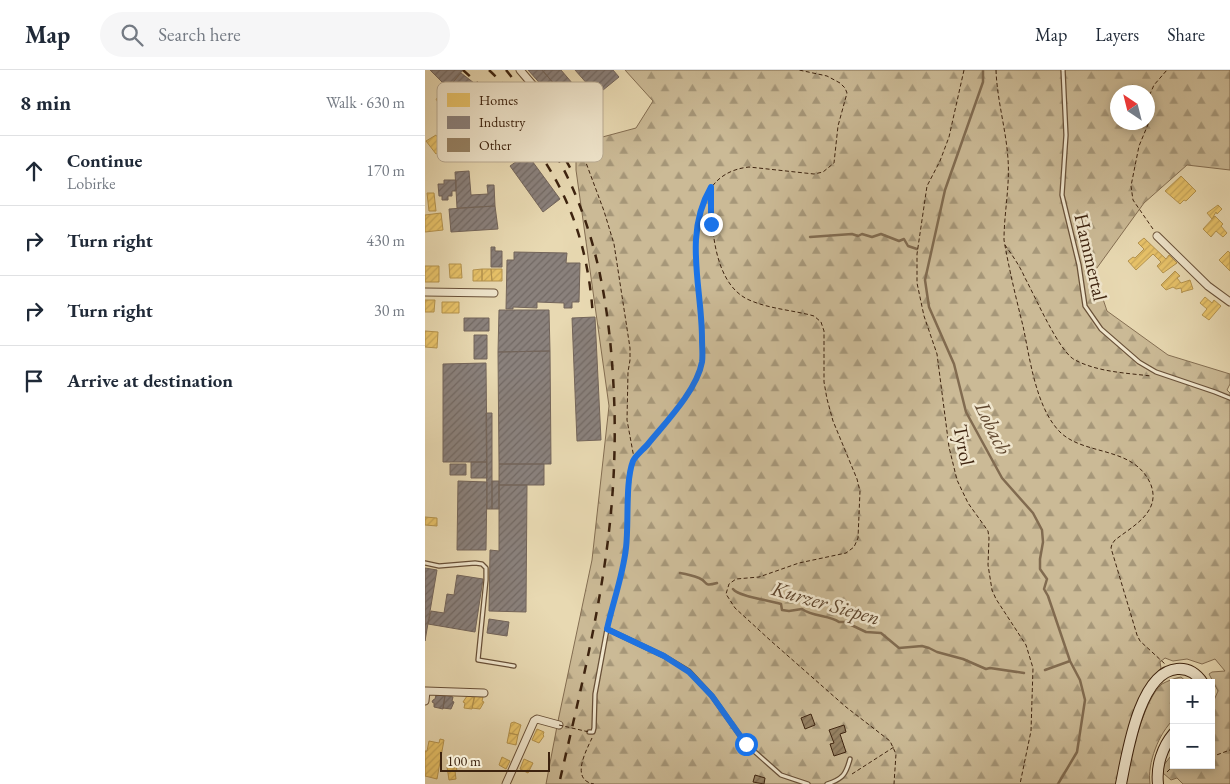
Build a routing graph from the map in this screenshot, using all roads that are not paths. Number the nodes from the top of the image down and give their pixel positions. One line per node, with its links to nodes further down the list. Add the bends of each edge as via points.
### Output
1 (519, 70): 3 (street)
2 (1063, 70): 8 (lane, Hammertal, via 1066,135 1062,195 1085,306 1101,329 1139,362 1156,372)
3 (530, 82)
4 (1157, 236): 7 (street, via 1208,286)
5 (425, 292): 6 (street)
6 (494, 294)
7 (1230, 302)
8 (1230, 398)
9 (425, 563): 10 (lane, via 439,566 475,563 486,568 478,660)
10 (514, 666)
11 (1200, 679): 21 (main road, via 1190,671 1180,669 1169,671 1154,684 1131,736)
12 (484, 693): 13 (street, via 426,691)
13 (425, 701)
14 (559, 725): 18 (street, via 534,721)
15 (589, 732): 19 (lane, via 594,728 595,694 607,629 664,656 689,672 712,696 746,744 781,775)
16 (1170, 738): 22 (main road, via 1160,759)
17 (850, 759): 20 (lane, via 847,771 835,782)
18 (506, 784)
19 (809, 784)
20 (827, 784)
21 (1121, 784)
22 (1158, 784)

